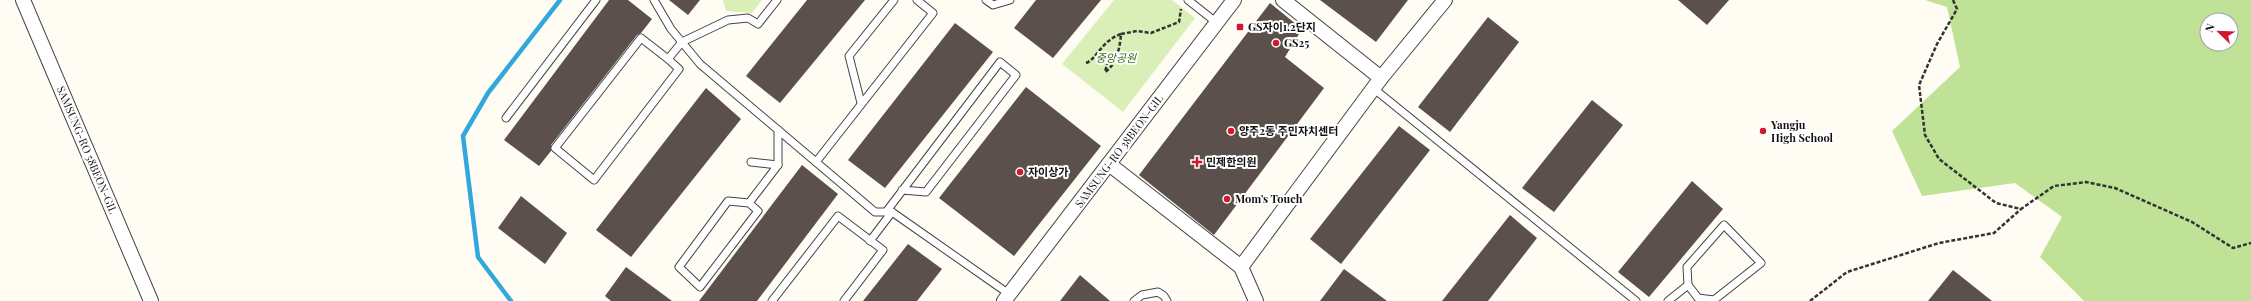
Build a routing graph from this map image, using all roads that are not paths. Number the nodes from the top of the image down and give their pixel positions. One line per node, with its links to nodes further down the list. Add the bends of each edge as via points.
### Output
1 (23, 0): 31 (street, SAMSUNG-RO 58BEON-GIL)
2 (596, 0): 18 (lane)
3 (654, 0): 14 (lane)
4 (777, 0): 14 (lane, via 758,24 748,18 728,20)
5 (894, 0): 17 (lane, via 849,56)
6 (917, 0): 17 (lane, via 933,13)
7 (986, 0): 8 (lane, via 993,5)
8 (1010, 0)
9 (1188, 0): 13 (lane)
10 (1234, 0): 13 (street, SAMSUNG-RO 38BEON-GIL)
11 (1283, 0): 16 (street)
12 (1445, 0): 16 (street)
13 (1217, 23): 22 (street, SAMSUNG-RO 38BEON-GIL)
14 (682, 42): 15 (lane); 19 (lane, via 700,64)
15 (668, 59): 15 (lane, via 640,38 555,148 594,180 679,69)
16 (1377, 83): 28 (street); 37 (lane)
17 (861, 103): 21 (lane)
18 (506, 118)
19 (778, 130): 21 (lane); 23 (lane)
20 (751, 162): 23 (lane)
21 (816, 162): 26 (lane, via 875,212)
22 (1109, 164): 28 (street); 30 (street, SAMSUNG-RO 38BEON-GIL)
23 (778, 165): 25 (lane)
24 (902, 190): 24 (lane, via 1000,62 1016,75 926,192); 26 (lane)
25 (749, 203): 25 (lane, via 728,201 679,267 700,287 758,211)
26 (889, 212): 27 (lane); 30 (lane)
27 (870, 241): 32 (lane, via 838,216); 33 (lane, via 882,250)
28 (1241, 267): 36 (street)
29 (1688, 285): 29 (lane, via 1687,267 1724,225 1761,263 1714,300 1698,298); 38 (lane)
30 (1006, 297)
31 (151, 301)
32 (772, 301)
33 (844, 301)
34 (1134, 301): 35 (lane, via 1142,295 1158,292)
35 (1167, 301)
36 (1256, 301)
37 (1636, 301)
38 (1668, 301)

